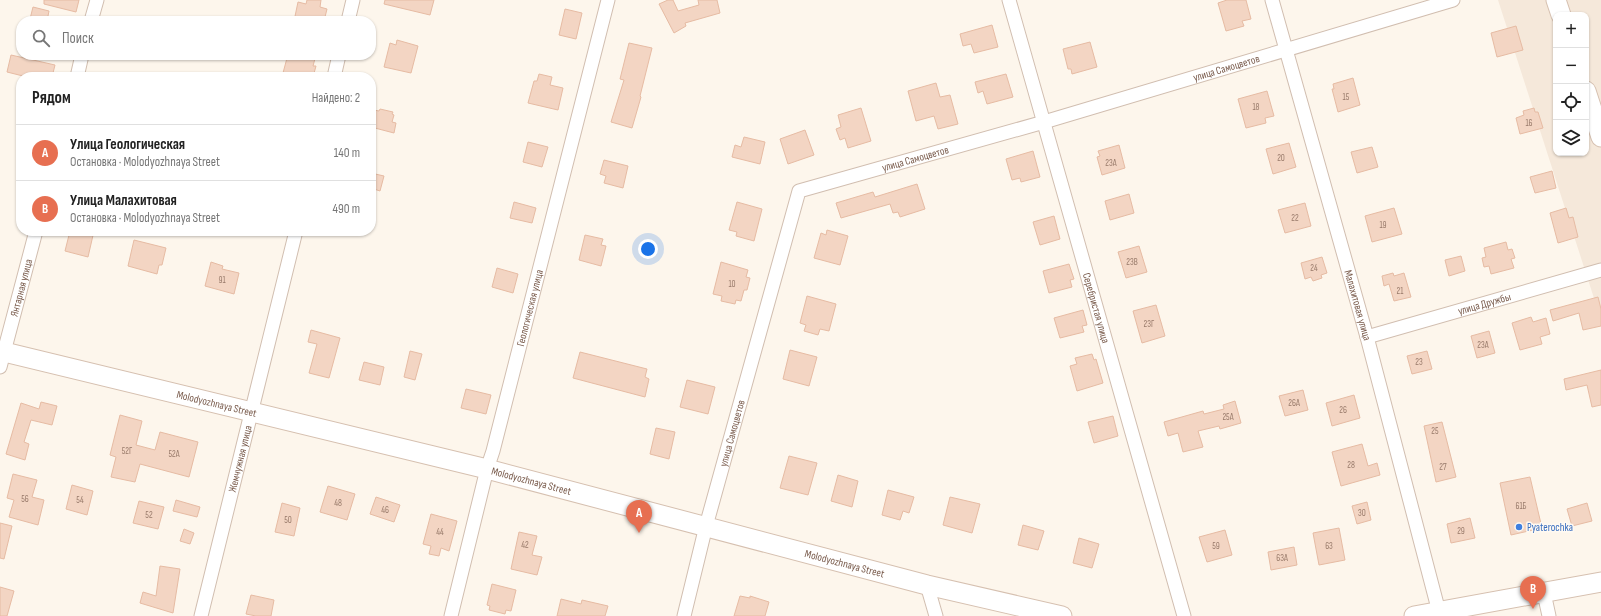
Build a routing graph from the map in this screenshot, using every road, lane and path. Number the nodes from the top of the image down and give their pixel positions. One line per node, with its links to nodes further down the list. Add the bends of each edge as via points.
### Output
1 (97, 0): 9 (street)
2 (353, 0): 10 (street)
3 (608, 0): 25 (street, Геологическая улица)
4 (1009, 0): 17 (street, Серебристая улица)
5 (1272, 0): 11 (street, Малахитовая улица)
6 (1453, 0): 11 (street, улица Самоцветов)
7 (1556, 0): 8 (street)
8 (1560, 12)
9 (92, 16)
10 (349, 16)
11 (1287, 50): 17 (street, улица Самоцветов); 22 (street, Малахитовая улица)
12 (81, 60): 14 (street)
13 (338, 60): 15 (street)
14 (77, 72)
15 (335, 72)
16 (1589, 100): 18 (street)
17 (1044, 122): 26 (street, улица Самоцветов, via 799,191); 36 (street, Серебристая улица)
18 (1601, 137)
19 (35, 236): 23 (street, Янтарная улица)
20 (295, 236): 24 (street, Жемчужная улица)
21 (1601, 270): 22 (street, улица Дружбы)
22 (1366, 337): 30 (street, Малахитовая улица)
23 (1, 356): 24 (street, Molodyozhnaya Street)
24 (252, 412): 25 (street, Molodyozhnaya Street); 31 (street, Жемчужная улица)
25 (487, 470): 26 (street, Molodyozhnaya Street); 32 (street, Геологическая улица)
26 (706, 526): 28 (street, Molodyozhnaya Street); 33 (street, улица Самоцветов)
27 (1601, 582): 29 (street)
28 (927, 585): 34 (street); 35 (street, Molodyozhnaya Street)
29 (1544, 593): 30 (street); 38 (street)
30 (1439, 612): 37 (street)
31 (201, 616)
32 (451, 616)
33 (684, 616)
34 (936, 616)
35 (1062, 616)
36 (1184, 616)
37 (1414, 616)
38 (1549, 616)

